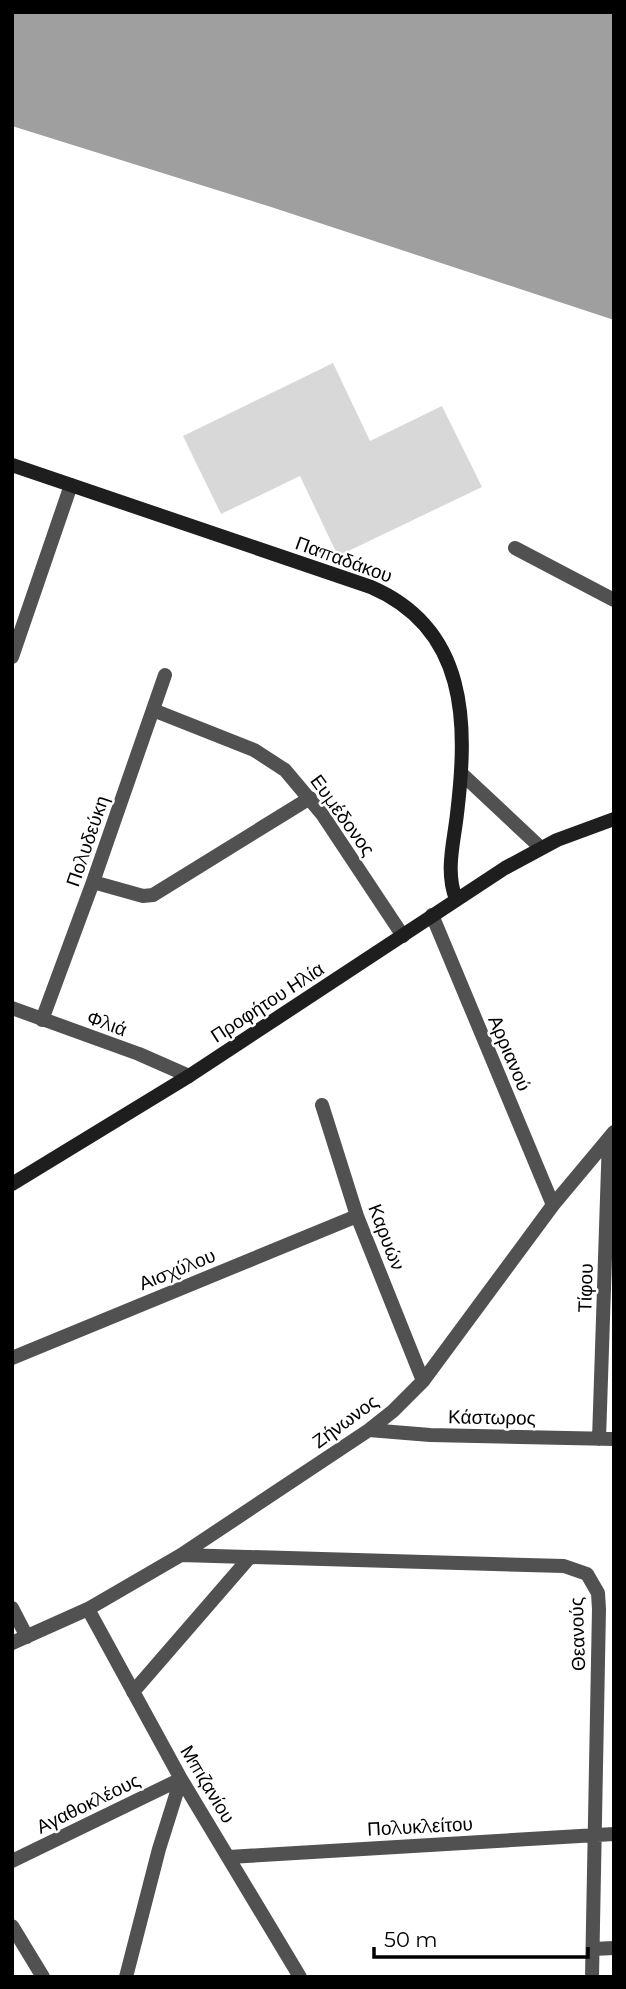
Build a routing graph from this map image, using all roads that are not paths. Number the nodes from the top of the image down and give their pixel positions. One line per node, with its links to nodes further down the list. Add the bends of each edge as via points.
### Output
1 (12, 465): 2 (street, Παπαδάκου)
2 (71, 485): 5 (street); 8 (street, Παπαδάκου, via 371,587 403,604 426,625 449,664 461,710)
3 (515, 548): 4 (street)
4 (614, 600)
5 (12, 657)
6 (165, 675): 7 (street, Πολυδεύκη)
7 (153, 710): 9 (street, Ευμέδονος, via 270,758); 12 (street, Πολυδεύκη)
8 (462, 774): 11 (street); 13 (street, Παπαδάκου, via 450,873)
9 (310, 798): 12 (street, via 153,895); 15 (street, Ευμέδονος)
10 (614, 819): 11 (street, Προφήτου Ηλία)
11 (541, 848): 13 (street, Προφήτου Ηλία)
12 (93, 882): 17 (street, Πολυδεύκη)
13 (456, 899): 14 (street, Προφήτου Ηλία)
14 (432, 915): 15 (street, Προφήτου Ηλία); 22 (street, Αρριανού)
15 (403, 936): 18 (street, Προφήτου Ηλία)
16 (12, 1008): 17 (street, Φλιά)
17 (42, 1020): 18 (street, Φλιά)
18 (189, 1076): 21 (street, Προφήτου Ηλία)
19 (322, 1105): 23 (street, Καρυών)
20 (611, 1135): 22 (street, Ζήνωνος); 27 (street, Τίφου)
21 (12, 1184)
22 (553, 1205): 25 (street, Ζήνωνος)
23 (357, 1216): 24 (street, Αισχύλου); 25 (street, Καρυών)
24 (12, 1358)
25 (423, 1381): 26 (street, Ζήνωνος)
26 (369, 1430): 27 (street, Κάστωρος); 29 (street, Ζήνωνος)
27 (598, 1439): 28 (street, Κάστωρος)
28 (614, 1439)
29 (181, 1555): 30 (street, Θεανούς); 32 (street, Ζήνωνος)
30 (250, 1557): 35 (street); 36 (street, Θεανούς, via 578,1569 587,1574 598,1593)
31 (12, 1608): 33 (street)
32 (88, 1609): 33 (street, Ζήνωνος); 35 (street, Μπιζανίου)
33 (27, 1637): 34 (street, Ζήνωνος)
34 (12, 1643)
35 (133, 1692): 38 (street, Μπιζανίου)
36 (597, 1699): 37 (street); 40 (street, Θεανούς)
37 (614, 1699)
38 (181, 1779): 41 (street, Μπιζανίου); 42 (street, Αγαθοκλέους); 47 (street)
39 (614, 1834): 40 (street, Πολυκλείτου)
40 (595, 1835): 41 (street, Πολυκλείτου); 45 (street, Θεανούς)
41 (229, 1857): 48 (street, Μπιζανίου)
42 (12, 1861)
43 (12, 1926): 46 (street)
44 (614, 1948): 45 (street)
45 (593, 1949): 49 (street, Θεανούς)
46 (43, 1977)
47 (126, 1977)
48 (300, 1977)
49 (592, 1977)

